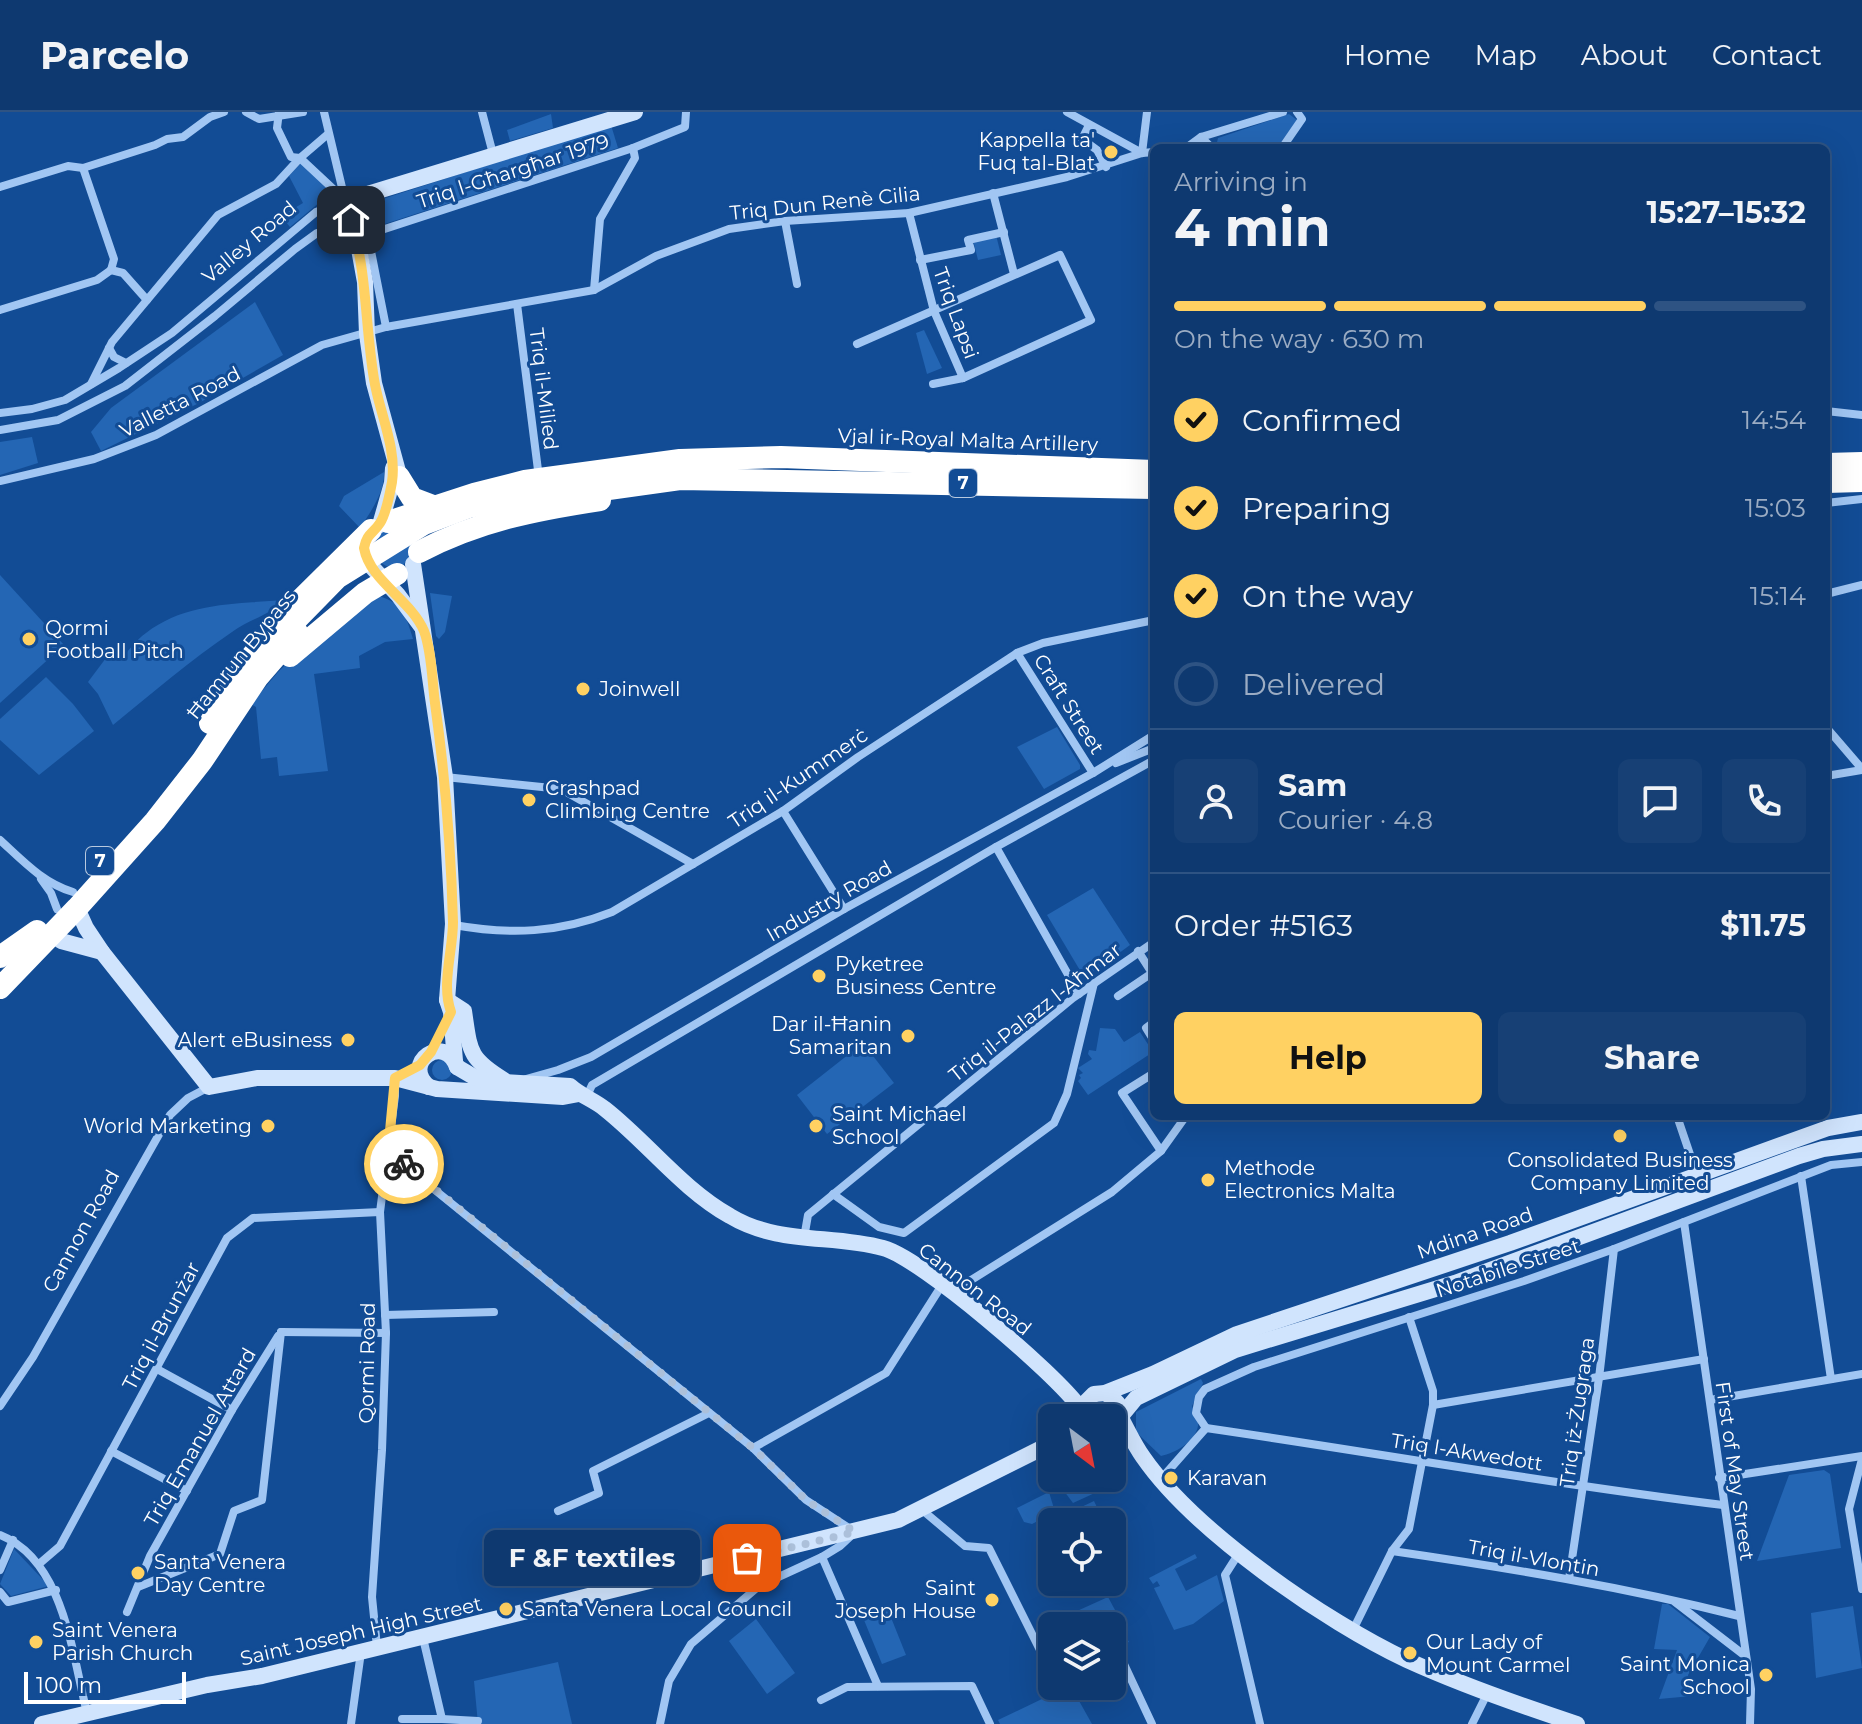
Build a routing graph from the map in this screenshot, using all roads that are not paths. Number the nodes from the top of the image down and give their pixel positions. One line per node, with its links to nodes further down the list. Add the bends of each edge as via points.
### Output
1 (224, 112): 25 (street, via 183,137)
2 (246, 112): 12 (street, via 259,119)
3 (303, 112): 12 (street)
4 (324, 112): 14 (street)
5 (482, 112): 22 (street)
6 (686, 112): 19 (street, Triq l-Għargħar 1979, via 685,127)
7 (1067, 112): 13 (street)
8 (1147, 112): 21 (street)
9 (1283, 112): 15 (street)
10 (1297, 112): 18 (street, via 1302,119)
11 (630, 113): 22 (main road, Valley Road)
12 (278, 115): 23 (street, via 277,128 291,157)
13 (1089, 125): 21 (street); 24 (street, via 1082,139 1097,150)
14 (328, 134): 23 (street); 28 (street)
15 (1201, 137): 16 (street); 17 (street)
16 (1191, 144)
17 (1208, 144)
18 (1285, 144)
19 (633, 148): 33 (street, Triq l-Għargħar 1979); 38 (street, via 635,158 600,219)
20 (1150, 152): 21 (street, Triq Dun Renè Cilia)
21 (1142, 153): 24 (street, Triq Dun Renè Cilia)
22 (493, 154): 28 (main road, Valley Road)
23 (300, 158): 28 (street); 39 (street, via 276,184 218,215)
24 (1106, 167): 27 (street, Triq Dun Renè Cilia)
25 (83, 168): 26 (street, via 68,166); 35 (street, via 114,259)
26 (0, 187)
27 (993, 193): 29 (street, Triq Dun Renè Cilia); 32 (street)
28 (345, 201): 33 (main road); 47 (street, Valley Road, via 316,212 172,333)
29 (909, 213): 30 (street, Triq Dun Renè Cilia); 34 (street, Triq Lapsi)
30 (785, 221): 37 (street); 38 (street, Triq Dun Renè Cilia, via 729,229 656,256)
31 (334, 228): 54 (street, Valley Road, via 295,249 125,386 58,420)
32 (1004, 232): 34 (street, via 968,240 971,250); 36 (street)
33 (363, 237): 43 (street); 44 (main road)
34 (920, 260): 42 (street, Triq Lapsi)
35 (111, 270): 39 (street, via 123,273); 41 (street, via 97,280)
36 (1014, 274): 42 (street); 48 (street, via 1060,255 1091,320)
37 (797, 284)
38 (594, 290): 40 (street, Triq Dun Renè Cilia)
39 (147, 300): 46 (street)
40 (517, 304): 43 (street, Triq Dun Renè Cilia); 60 (street, Triq il-Milied)
41 (0, 310)
42 (934, 311): 45 (street); 48 (street, Triq Lapsi)
43 (386, 327): 44 (street, Triq Dun Renè Cilia)
44 (367, 334): 58 (main road); 62 (street, Valletta Road, via 322,345 156,435 94,459)
45 (857, 344)
46 (109, 348): 47 (street); 49 (street)
47 (126, 363): 49 (street, Valley Road)
48 (963, 378): 50 (street)
49 (91, 384): 52 (street, Valley Road, via 65,400)
50 (933, 384)
51 (1830, 411): 53 (street)
52 (0, 413)
53 (1862, 415)
54 (0, 430)
55 (781, 457): 59 (highway, Vjal ir-Royal Malta Artillery / 7); 60 (highway, via 680,460); 66 (highway, Ħamrun Bypass / 7)
56 (1862, 463): 57 (highway)
57 (1830, 464)
58 (396, 469): 69 (highway, via 412,498); 70 (main road); 71 (main road)
59 (1150, 471)
60 (539, 479): 69 (highway)
61 (772, 479): 65 (highway, 7); 66 (highway, Ħamrun Bypass / 7, via 680,479); 71 (highway, via 533,510 471,527)
62 (0, 481)
63 (1862, 481): 64 (highway)
64 (1830, 482)
65 (1150, 488)
66 (579, 489): 80 (highway, Ħamrun Bypass / 7, via 471,515 429,532 343,586 294,628)
67 (1862, 499): 68 (street)
68 (1830, 503)
69 (433, 506): 71 (highway)
70 (380, 526): 71 (highway); 71 (main road, via 364,548); 80 (highway, via 282,618 244,666)
71 (401, 560): 75 (main road); 75 (main road); 80 (highway, via 387,590 365,593 303,643)
72 (1862, 585): 73 (street)
73 (1830, 593)
74 (1150, 621): 76 (street, Triq il-Kummerċ)
75 (424, 630): 85 (main road)
76 (1017, 653): 83 (street, Craft Street); 86 (street, Triq il-Kummerċ)
77 (1830, 732): 82 (street)
78 (1150, 737): 83 (street, Industry Road)
79 (1150, 750): 83 (street)
80 (198, 756): 91 (highway, Ħamrun Bypass / 7)
81 (1150, 762): 88 (street, Industry Road)
82 (1862, 770): 84 (street)
83 (1093, 773): 92 (street, Industry Road)
84 (1830, 775)
85 (445, 777): 89 (street, via 561,789); 93 (main road)
86 (783, 811): 89 (street, Triq il-Kummerċ); 92 (street)
87 (0, 840): 90 (street)
88 (996, 847): 105 (street); 115 (street, Industry Road, via 592,1085)
89 (693, 864): 93 (street, Triq il-Kummerċ, via 582,924 546,931)
90 (37, 874): 91 (street, via 58,887); 91 (street, via 51,893)
91 (69, 903): 94 (highway, Ħamrun Bypass / 7); 98 (main road); 104 (highway, Ħamrun Bypass / 7)
92 (844, 909): 112 (street, Industry Road, via 591,1057)
93 (453, 924): 107 (main road)
94 (37, 931): 99 (highway); 100 (highway, Ħamrun Bypass / 7)
95 (61, 941): 98 (main road)
96 (1150, 944): 97 (street, Triq il-Palazz l-Aħmar)
97 (1138, 951): 101 (street); 103 (street, Triq il-Palazz l-Aħmar)
98 (102, 952): 113 (main road)
99 (0, 957)
100 (0, 966)
101 (1150, 970)
102 (1150, 977): 106 (street)
103 (1094, 983): 105 (street, Triq il-Palazz l-Aħmar); 125 (street, via 1067,1094 1054,1123 904,1233 879,1227)
104 (0, 990)
105 (1079, 994): 125 (street, Triq il-Palazz l-Aħmar)
106 (1118, 996)
107 (454, 1008): 108 (main road); 109 (main road); 112 (main road, via 470,1050 483,1067)
108 (425, 1059): 109 (main road, via 440,1051); 111 (main road, Cannon Road); 114 (main road, via 422,1080)
109 (456, 1064): 112 (main road, Cannon Road, via 474,1077); 114 (main road, via 456,1077)
110 (1150, 1076): 120 (street, via 1122,1093)
111 (395, 1078): 113 (main road, Cannon Road, via 257,1078); 114 (main road, Cannon Road); 121 (street, Qormi Road)
112 (510, 1081): 115 (main road, Cannon Road, via 570,1086)
113 (209, 1087): 148 (street, Cannon Road, via 170,1115)
114 (437, 1087): 115 (main road, Cannon Road)
115 (582, 1096): 128 (main road, Cannon Road, via 603,1107 681,1180 730,1217)
116 (1183, 1120): 120 (street)
117 (1678, 1120): 123 (street)
118 (1862, 1122): 123 (main road, Mdina Road, via 1828,1128)
119 (1862, 1144): 151 (main road, Mdina Road, via 1799,1156 1455,1283 1235,1350 1136,1398)
120 (1161, 1151): 130 (street, via 1112,1192)
121 (388, 1152): 126 (street, Qormi Road); 150 (street)
122 (1862, 1162): 124 (street, Notabile Street, via 1831,1165)
123 (1697, 1175): 142 (main road, Mdina Road, via 1237,1334)
124 (1801, 1176): 127 (street, Notabile Street); 141 (street)
125 (833, 1194): 128 (street, Triq il-Palazz l-Aħmar, via 808,1215)
126 (380, 1212): 132 (street, Qormi Road); 137 (street, Triq il-Brunżar, via 253,1218 227,1238)
127 (1684, 1222): 129 (street, Notabile Street); 136 (street, First of May Street)
128 (803, 1239): 130 (main road, Cannon Road, via 885,1248)
129 (1614, 1249): 133 (street, Notabile Street); 140 (street, Triq iż-Żugraga)
130 (947, 1289): 139 (main road, Cannon Road); 154 (street, via 886,1373)
131 (494, 1312): 132 (street)
132 (385, 1315): 135 (street, Qormi Road)
133 (1409, 1317): 147 (street); 152 (street, Notabile Street, via 1254,1367 1205,1389 1196,1413)
134 (281, 1332): 135 (street); 149 (street, Triq Emanuel Attard); 177 (street, via 262,1500 234,1511 220,1554)
135 (386, 1333): 187 (street, Qormi Road)
136 (1704, 1359): 140 (street); 143 (street, First of May Street)
137 (157, 1369): 149 (street); 157 (street, Triq il-Brunżar)
138 (1862, 1374): 141 (street)
139 (1053, 1376): 142 (main road, Cannon Road); 144 (main road, Cannon Road)
140 (1599, 1378): 147 (street); 163 (street, Triq iż-Żugraga)
141 (1831, 1379): 143 (street)
142 (1100, 1394): 145 (main road); 146 (main road)
143 (1710, 1400): 161 (street, First of May Street)
144 (1073, 1404)
145 (1089, 1404)
146 (1118, 1404)
147 (1433, 1405): 160 (street)
148 (0, 1406)
149 (232, 1410): 164 (street, Triq Emanuel Attard)
150 (709, 1413): 154 (street); 167 (street, via 593,1471 599,1493)
151 (1126, 1413)
152 (1206, 1428): 160 (street, Triq l-Akwedott); 162 (street)
153 (1126, 1433): 159 (main road)
154 (753, 1448): 168 (street, via 806,1500)
155 (1038, 1450): 166 (main road, Saint Joseph High Street)
156 (1126, 1450): 159 (main road)
157 (111, 1451): 164 (street); 174 (street, Triq il-Brunżar, via 60,1546)
158 (1862, 1457): 161 (street); 178 (street, via 1849,1509)
159 (1144, 1458): 162 (main road)
160 (1422, 1460): 163 (street, Triq l-Akwedott); 171 (street, via 1409,1529)
161 (1719, 1478): 165 (street, First of May Street)
162 (1161, 1479): 172 (main road)
163 (1583, 1488): 165 (street, Triq l-Akwedott); 176 (street, Triq iż-Żugraga)
164 (187, 1491): 177 (street, Triq Emanuel Attard)
165 (1723, 1505): 183 (street, First of May Street)
166 (921, 1509): 168 (main road, Saint Joseph High Street); 186 (street, via 965,1546 989,1548)
167 (558, 1511)
168 (855, 1532): 173 (street); 185 (main road, Saint Joseph High Street)
169 (0, 1535): 170 (street)
170 (13, 1540): 174 (street); 175 (street)
171 (1392, 1551): 176 (street, Triq il-Vlontin); 184 (street)
172 (1240, 1553): 184 (main road); 202 (street, via 1225,1575)
173 (822, 1557): 190 (street); 199 (street, via 759,1586 691,1644 669,1681)
174 (39, 1564): 179 (street)
175 (0, 1570)
176 (1569, 1579): 181 (street, Triq il-Vlontin)
177 (138, 1587): 182 (street, Triq Emanuel Attard)
178 (1862, 1589)
179 (56, 1590): 180 (street, via 8,1602); 193 (street)
180 (0, 1592)
181 (1671, 1599): 183 (street, Triq il-Vlontin); 188 (street, Triq il-Vlontin)
182 (127, 1612)
183 (1739, 1616): 188 (street, First of May Street)
184 (1353, 1630): 191 (main road)
185 (423, 1638): 187 (main road, Saint Joseph High Street); 195 (street)
186 (1038, 1646)
187 (369, 1650): 193 (main road, Saint Joseph High Street); 198 (street, Qormi Road)
188 (1744, 1656): 205 (street, First of May Street, via 1751,1689)
189 (1126, 1668): 201 (street)
190 (878, 1686): 192 (street, via 847,1687); 200 (street, via 972,1686)
191 (1487, 1694): 203 (street); 204 (main road)
192 (821, 1700)
193 (87, 1714): 197 (main road, Saint Joseph High Street)
194 (402, 1719): 195 (street)
195 (442, 1719): 196 (street)
196 (478, 1721)
197 (42, 1724)
198 (351, 1724)
199 (660, 1724)
200 (990, 1724)
201 (1152, 1724)
202 (1260, 1724)
203 (1472, 1724)
204 (1577, 1724)
205 (1750, 1724)

